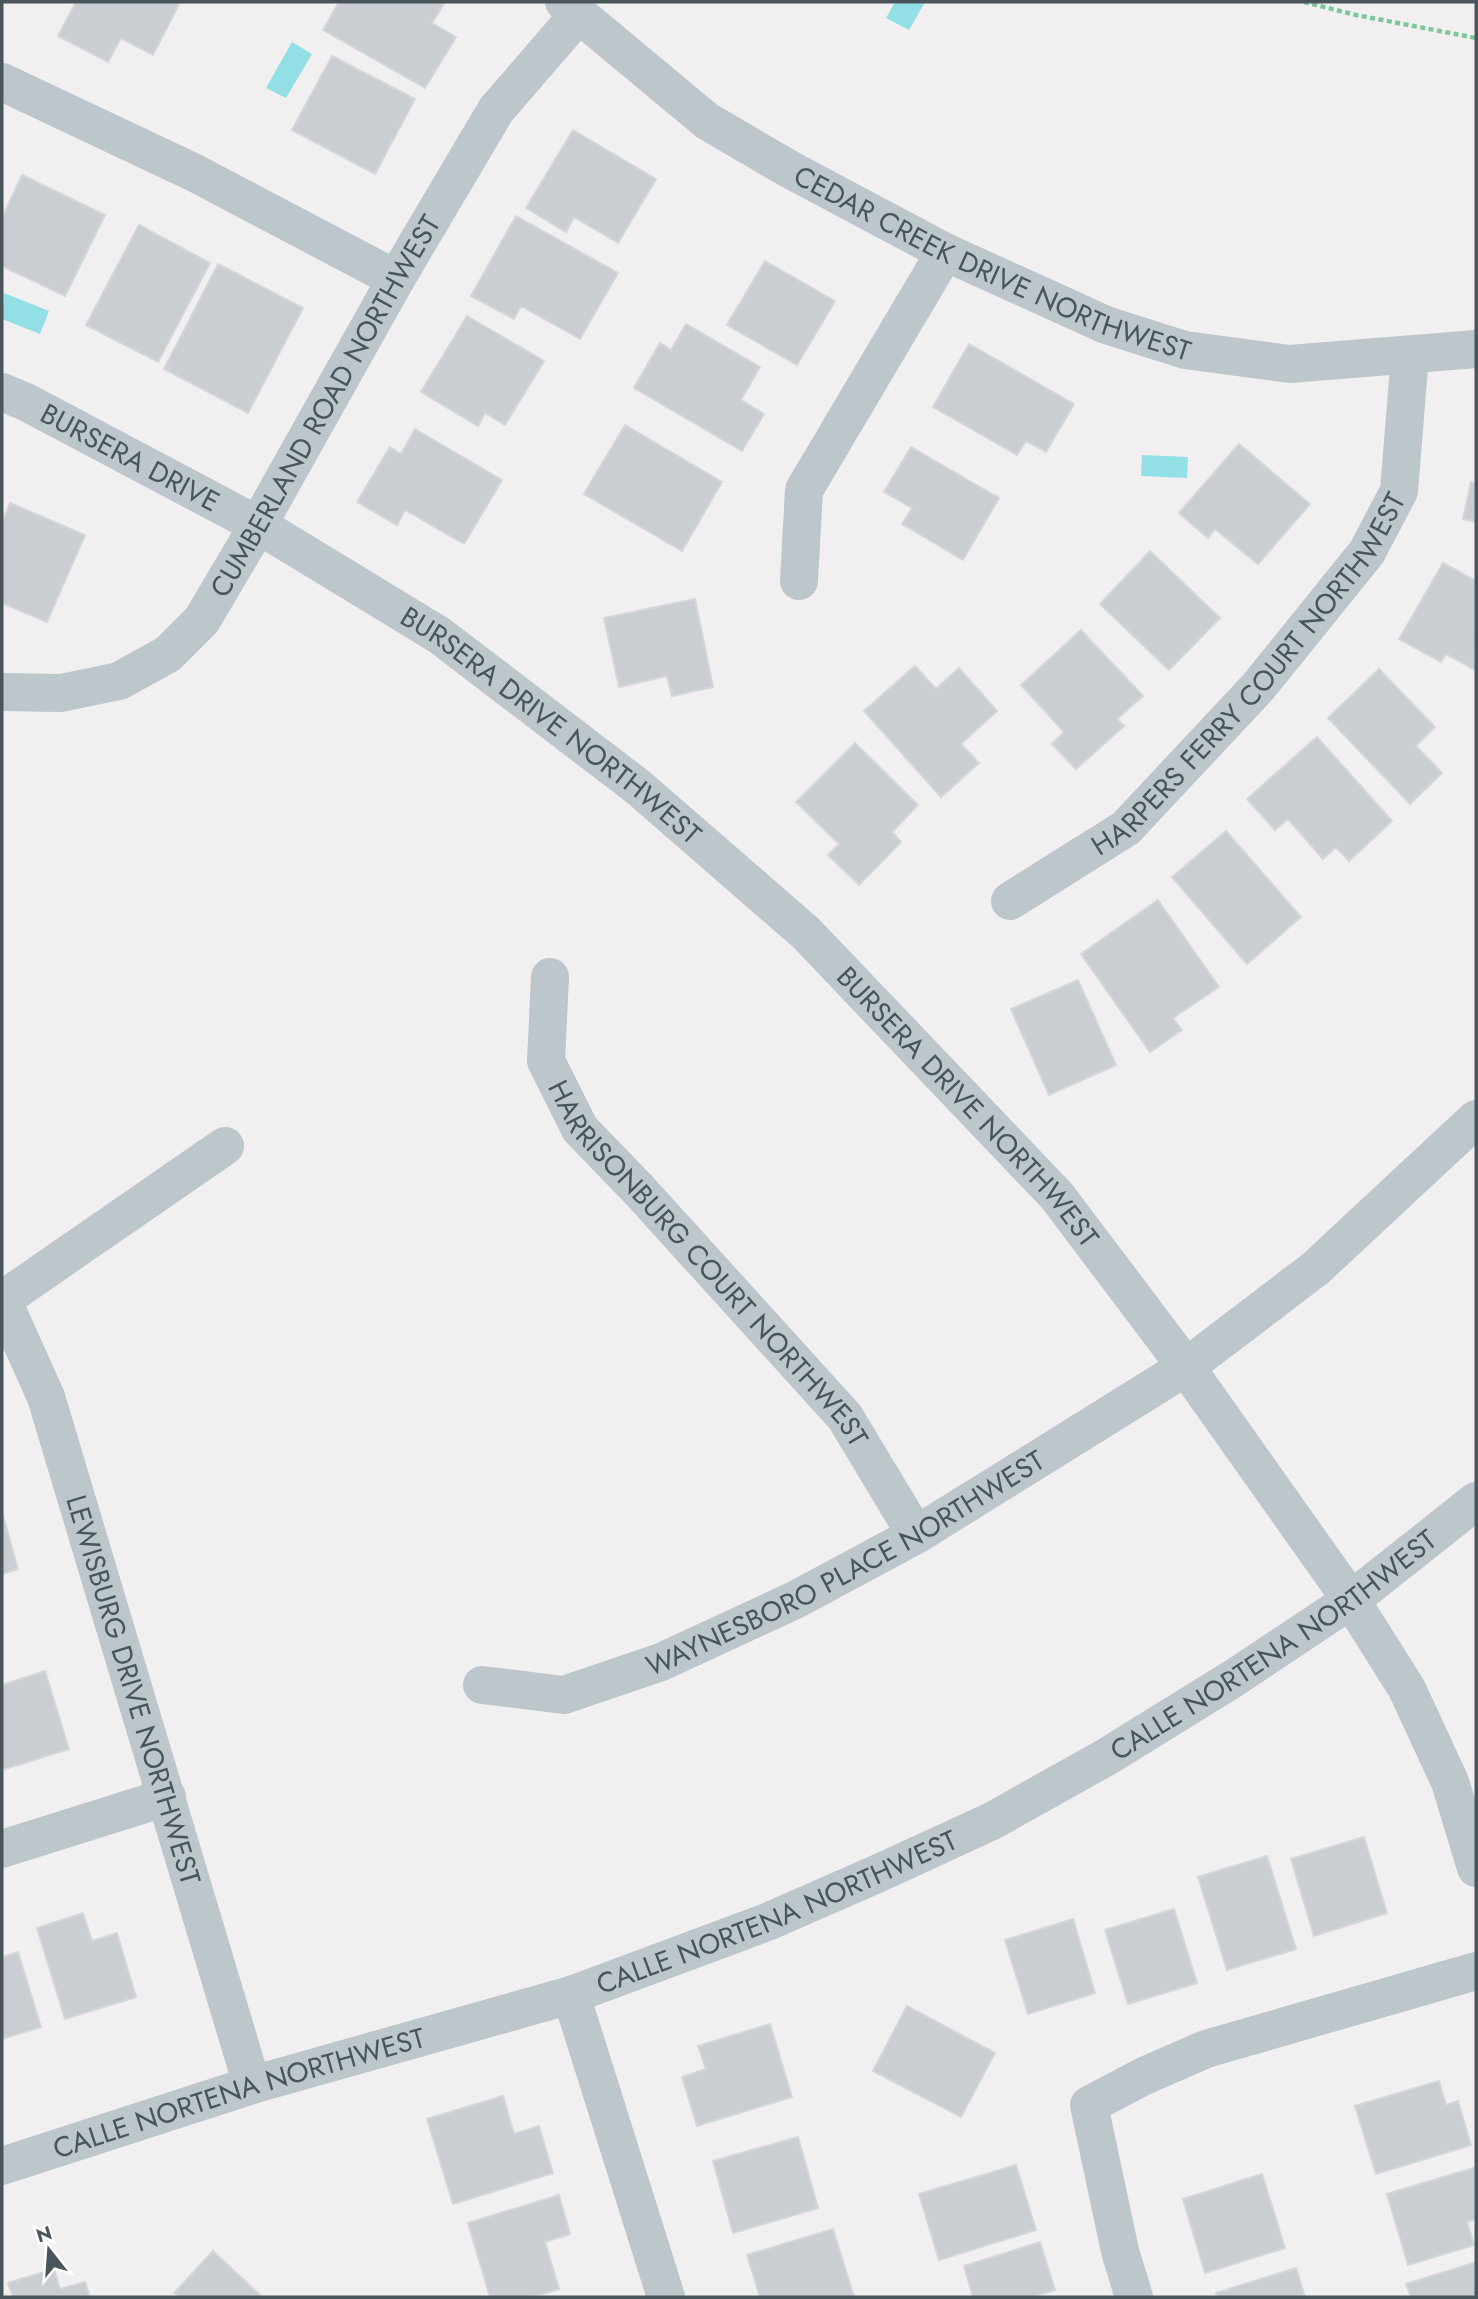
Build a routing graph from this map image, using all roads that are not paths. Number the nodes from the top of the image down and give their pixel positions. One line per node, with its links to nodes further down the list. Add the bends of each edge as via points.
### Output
1 (571, 8): 3 (street, CEDAR CREEK DRIVE NORTHWEST, via 707,121); 4 (street, CUMBERLAND ROAD NORTHWEST, via 496,110)
2 (2, 82): 4 (street, via 195,173)
3 (945, 252): 6 (street, CEDAR CREEK DRIVE NORTHWEST, via 1106,325 1185,350 1290,363); 9 (street, via 804,490)
4 (396, 279): 8 (street, CUMBERLAND ROAD NORTHWEST)
5 (1476, 349): 6 (street, CEDAR CREEK DRIVE NORTHWEST)
6 (1410, 355): 11 (street, HARPERS FERRY COURT NORTHWEST, via 1399,491 1367,552 1258,687 1126,828)
7 (2, 392): 8 (street, BURSERA DRIVE)
8 (258, 525): 10 (street, CUMBERLAND ROAD NORTHWEST, via 202,620 168,654 119,681 61,693); 16 (street, BURSERA DRIVE NORTHWEST, via 439,635 639,787 806,933 1057,1196)
9 (799, 581)
10 (2, 692)
11 (1010, 901)
12 (550, 977): 18 (street, HARRISONBURG COURT NORTHWEST, via 546,1061 580,1129 845,1417)
13 (1476, 1119): 16 (street, WAYNESBORO PLACE NORTHWEST, via 1316,1268)
14 (225, 1146): 15 (street)
15 (2, 1299): 21 (street, LEWISBURG DRIVE NORTHWEST, via 46,1397)
16 (1186, 1367): 18 (street, WAYNESBORO PLACE NORTHWEST); 19 (street, BURSERA DRIVE NORTHWEST)
17 (1476, 1501): 19 (street, CALLE NORTENA NORTHWEST)
18 (916, 1535): 20 (street, WAYNESBORO PLACE NORTHWEST, via 795,1600 661,1662 564,1695)
19 (1351, 1600): 23 (street, BURSERA DRIVE NORTHWEST, via 1408,1689 1450,1782); 25 (street, CALLE NORTENA NORTHWEST, via 1108,1756 992,1821 767,1922)
20 (482, 1685)
21 (167, 1797): 22 (street); 26 (street, LEWISBURG DRIVE NORTHWEST)
22 (2, 1849)
23 (1476, 1868)
24 (1476, 1971): 29 (street, via 1206,2049 1090,2105)
25 (571, 1995): 26 (street, CALLE NORTENA NORTHWEST); 28 (street)
26 (252, 2085): 27 (street, CALLE NORTENA NORTHWEST)
27 (2, 2166)
28 (666, 2297)
29 (1134, 2297)

